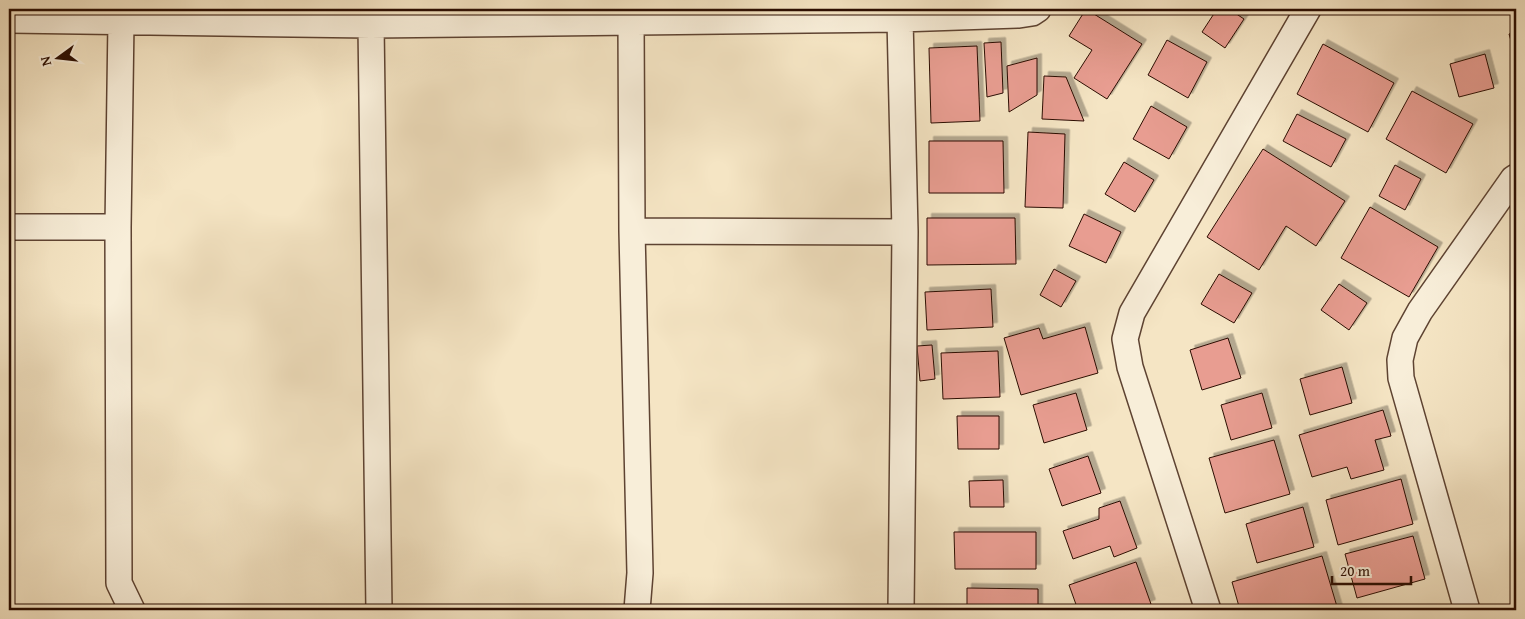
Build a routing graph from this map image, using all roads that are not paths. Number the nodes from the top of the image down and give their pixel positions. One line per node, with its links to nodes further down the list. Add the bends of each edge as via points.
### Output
1 (1038, 9): 3 (street, via 1019,16)
2 (1308, 9): 17 (street, via 1132,313 1125,339 1130,367)
3 (900, 19): 6 (street); 12 (street)
4 (9, 20): 5 (street)
5 (121, 21): 7 (street); 10 (street)
6 (631, 21): 7 (street); 11 (street)
7 (371, 25): 14 (street)
8 (1516, 177): 18 (street, via 1420,311 1405,338 1400,360 1402,378)
9 (9, 226): 10 (street)
10 (118, 227): 13 (street, via 119,582)
11 (632, 231): 12 (street); 15 (street, via 640,573)
12 (905, 232): 16 (street)
13 (132, 610)
14 (379, 610)
15 (637, 610)
16 (901, 610)
17 (1208, 610)
18 (1466, 610)

